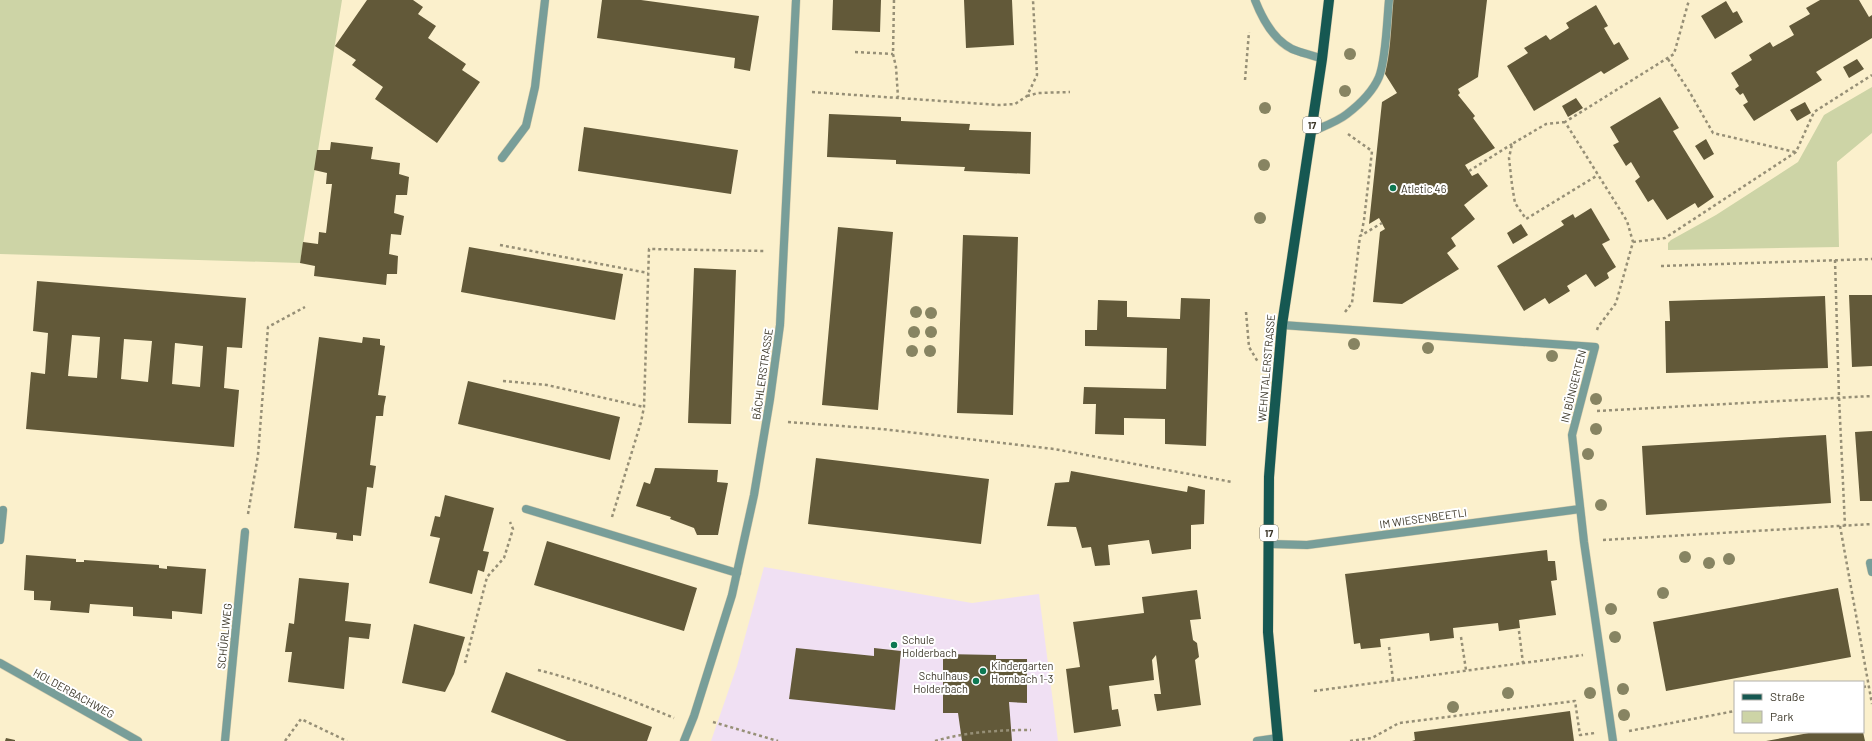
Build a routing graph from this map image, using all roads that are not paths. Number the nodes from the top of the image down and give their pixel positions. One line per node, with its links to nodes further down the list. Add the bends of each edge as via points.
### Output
1 (545, 0): 8 (street, via 535,87 526,126)
2 (796, 0): 18 (street, BÄCHLERSTRASSE, via 780,325 768,414)
3 (1255, 0): 6 (street, via 1262,18 1277,37 1292,49)
4 (1329, 0): 6 (main road, WEHNTALERSTRASSE / 17)
5 (1389, 0): 7 (street, via 1380,75 1368,95 1346,115)
6 (1322, 59): 7 (main road, WEHNTALERSTRASSE / 17)
7 (1311, 132): 9 (main road, WEHNTALERSTRASSE / 17)
8 (502, 158)
9 (1282, 325): 11 (street, IN BÜNGERTEN, via 1594,347 1572,435); 15 (main road, WEHNTALERSTRASSE / 17, via 1269,477)
10 (526, 508): 18 (street)
11 (1580, 509): 15 (street, IM WIESENBEETLI, via 1307,545); 20 (street, IN BÜNGERTEN)
12 (2, 510): 14 (street)
13 (245, 532): 23 (street, SCHÜRLIWEG)
14 (0, 540)
15 (1269, 544): 21 (main road, WEHNTALERSTRASSE / 17, via 1268,632)
16 (1872, 563): 17 (street)
17 (1872, 572)
18 (737, 573): 24 (street, BÄCHLERSTRASSE)
19 (0, 663): 22 (street, HOLDERBACHWEG)
20 (1612, 735)
21 (1278, 740): 25 (street)
22 (138, 741)
23 (224, 741)
24 (684, 741)
25 (1257, 741)

